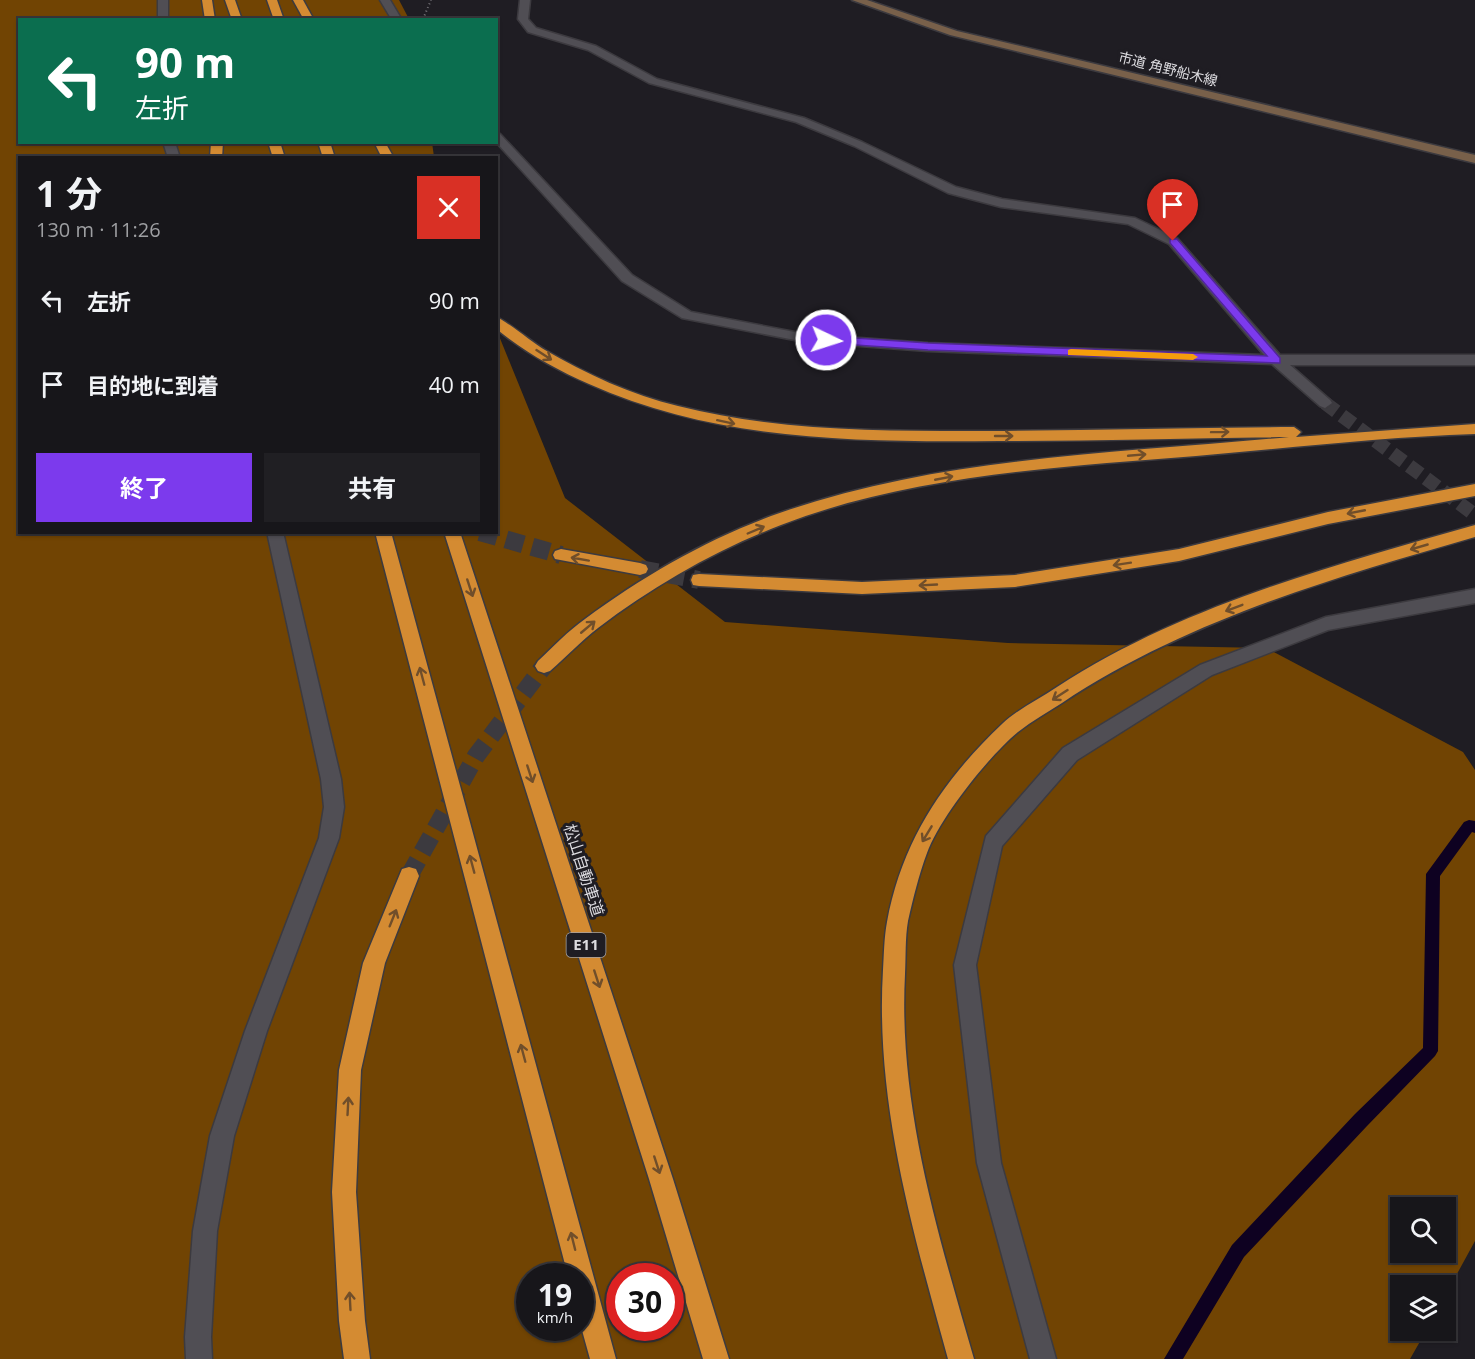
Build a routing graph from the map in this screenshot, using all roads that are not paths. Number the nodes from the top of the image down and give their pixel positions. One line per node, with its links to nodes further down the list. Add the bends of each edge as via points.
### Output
1 (163, 0): 9 (street)
2 (207, 0): 10 (highway)
3 (231, 0): 11 (highway)
4 (272, 0): 12 (highway)
5 (298, 0): 13 (highway)
6 (385, 0): 14 (street)
7 (525, 0): 18 (street, via 523,19 532,30 592,48 653,81 800,120 952,190 1001,203 1131,221 1173,241)
8 (857, 0): 16 (street, 市道 角野船木線, via 954,33)
9 (163, 18)
10 (210, 18)
11 (236, 18)
12 (278, 18)
13 (308, 18)
14 (396, 18)
15 (498, 138): 18 (street, via 627,278 687,315 805,338)
16 (1475, 159)
17 (498, 322): 22 (highway, one-way to 22, via 548,358 604,386 665,409 743,426 912,437)
18 (1276, 360): 19 (street); 20 (street)
19 (1475, 360)
20 (1325, 403)
21 (1475, 429): 22 (highway)
22 (1448, 430): 32 (highway, one-way to 22, via 591,624 721,545 799,512 887,489 1057,462)
23 (1475, 490): 30 (highway, one-way to 30, via 1328,518 1179,555 1015,581 862,588)
24 (1475, 531): 38 (highway, one-way to 38, via 1358,565 1173,632 1090,675 1011,727 957,784 918,848 897,923 892,1009 900,1106 924,1227)
25 (275, 534): 34 (street, via 334,807 329,838 256,1031 222,1136 205,1231)
26 (384, 534): 36 (highway, one-way to 26)
27 (453, 534): 37 (highway, 松山自動車道 / E11, one-way to 37, via 662,1179)
28 (561, 555): 29 (highway, one-way to 28)
29 (640, 569)
30 (699, 580)
31 (1475, 596): 39 (street, via 1326,624 1206,670 1070,754 993,842 965,965 990,1162)
32 (544, 666)
33 (409, 876): 35 (highway, one-way to 33, via 351,1321 344,1191 350,1070 374,963)
34 (199, 1359)
35 (357, 1359)
36 (603, 1359)
37 (716, 1359)
38 (961, 1359)
39 (1043, 1359)

